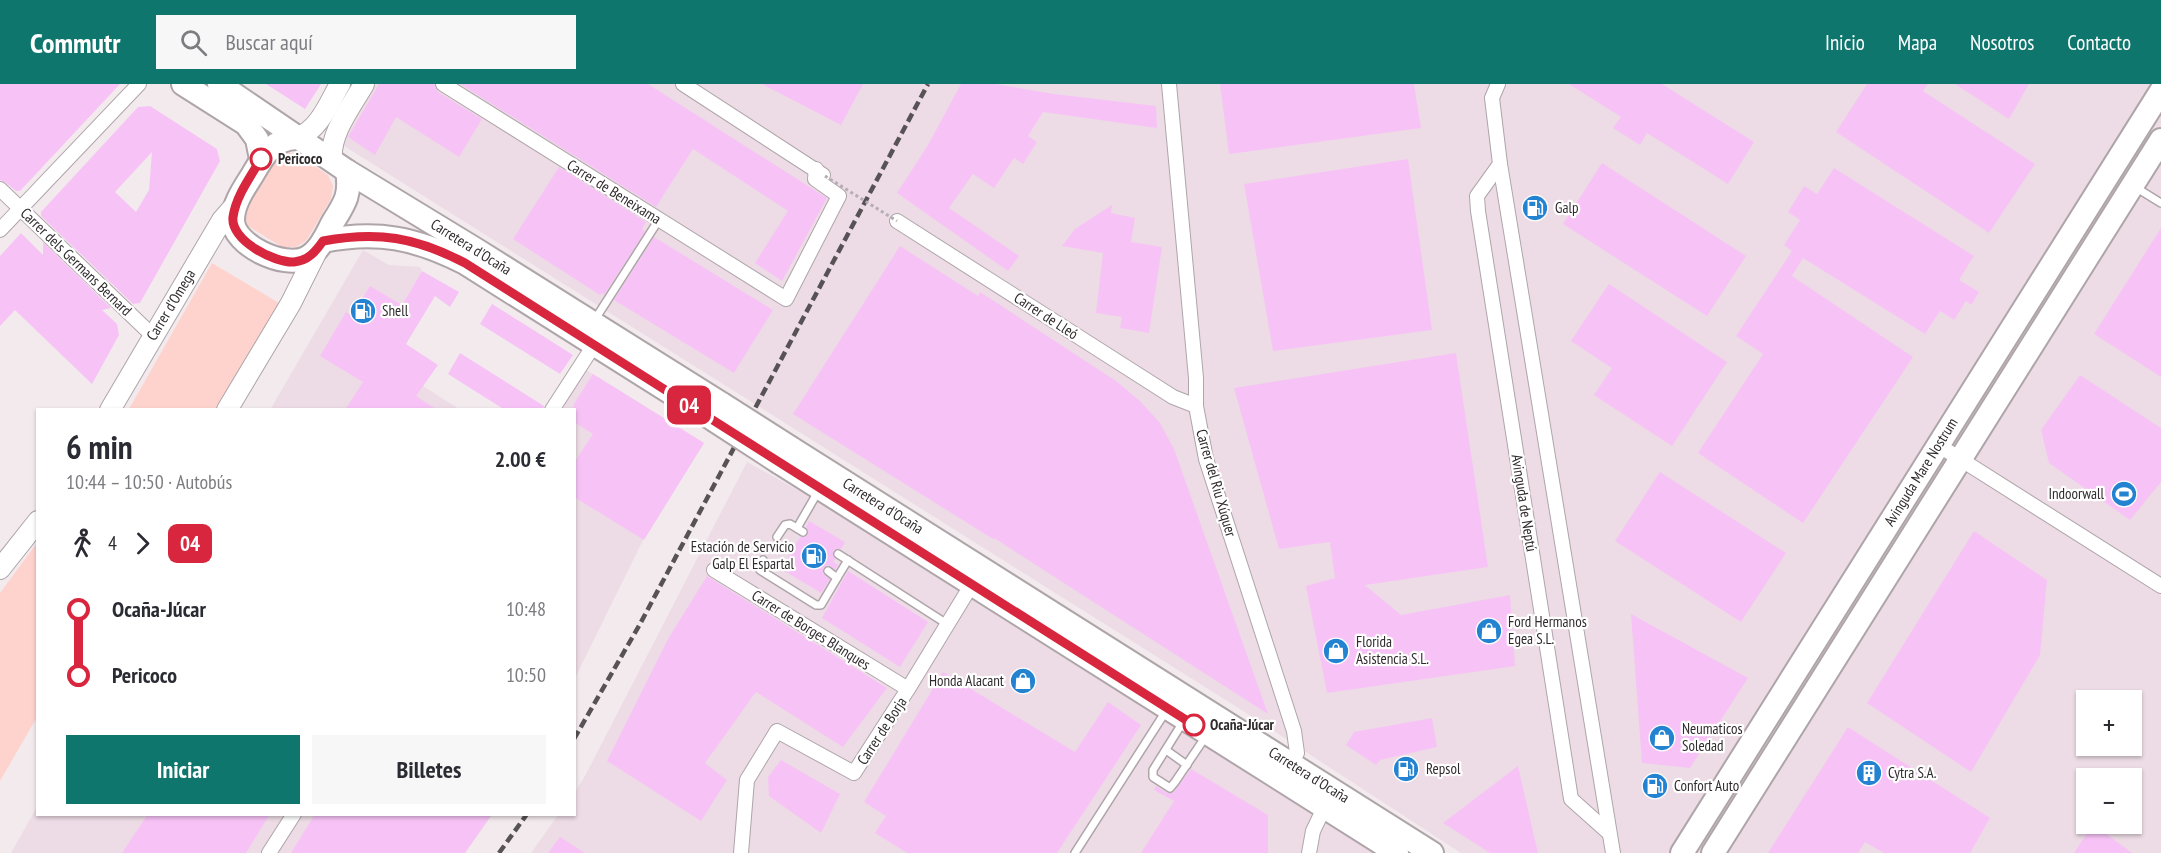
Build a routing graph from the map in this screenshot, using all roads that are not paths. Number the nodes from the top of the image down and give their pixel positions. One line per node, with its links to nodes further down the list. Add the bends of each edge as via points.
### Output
1 (139, 84): 20 (street)
2 (183, 84): 13 (main road, via 246,124 257,140)
3 (219, 84): 11 (main road)
4 (340, 84): 11 (street, via 317,124)
5 (364, 84): 15 (street, via 330,149)
6 (443, 84): 21 (street, Carrer de Beneixama)
7 (683, 84): 21 (street, Carrer de Beneixama, via 820,172 815,179 839,196 786,299)
8 (1169, 84): 27 (street, Carrer del Riu Xúquer)
9 (1498, 84): 14 (street, Avinguda de Neptú, via 1492,98)
10 (2161, 91): 31 (main road, Avinguda Mare Nostrum)
11 (296, 138): 13 (main road, Carrer d'Omega, via 272,145); 15 (main road)
12 (2161, 140): 16 (main road, Avinguda Mare Nostrum)
13 (261, 159): 18 (main road, Carrer d'Omega)
14 (1500, 164): 56 (street, Avinguda de Neptú); 56 (street, Avinguda de Neptú, via 1477,196 1478,211 1569,787 1571,799)
15 (339, 166): 24 (main road, via 350,186 347,199); 25 (main road, Carretera d'Ocaña)
16 (2133, 185): 19 (lane); 33 (main road, Avinguda Mare Nostrum)
17 (0, 189): 20 (street, Carrer dels Germans Bernard)
18 (237, 203): 24 (main road, Carrer d'Omega, via 235,230 260,251 281,261 296,262); 26 (street, Carrer d'Omega, via 222,220)
19 (2161, 203)
20 (20, 208): 23 (street); 26 (street, Carrer dels Germans Bernard)
21 (658, 220): 25 (lane)
22 (897, 221): 27 (street, Carrer de Lleó, via 1173,397)
23 (0, 230)
24 (320, 246): 25 (main road, Carretera d'Ocaña, via 352,235 392,238 438,249); 29 (street)
25 (593, 334): 30 (street); 32 (main road, Carretera d'Ocaña, bridge)
26 (153, 336): 28 (street, Carrer d'Omega)
27 (1196, 406): 52 (street, Carrer del Riu Xúquer, via 1206,459 1294,731 1297,753)
28 (111, 408)
29 (228, 408)
30 (553, 408)
31 (1938, 445): 33 (street); 64 (main road, Avinguda Mare Nostrum)
32 (785, 455): 34 (main road, Carretera d'Ocaña); 38 (main road, Carretera d'Ocaña)
33 (1961, 460): 46 (street); 65 (main road, Avinguda Mare Nostrum)
34 (820, 488): 36 (lane, via 800,530 785,525); 45 (main road, Carretera d'Ocaña)
35 (36, 524): 41 (street)
36 (777, 537)
37 (838, 554): 40 (lane)
38 (967, 559): 45 (street); 52 (main road, Carretera d'Ocaña)
39 (763, 560): 44 (lane, via 760,570 816,605 821,605)
40 (848, 560): 44 (lane); 47 (lane)
41 (0, 569)
42 (714, 570): 48 (street, Carrer de Borges Blanques)
43 (828, 572): 44 (lane)
44 (837, 578)
45 (972, 584): 47 (street, Carrer de Borja); 49 (main road, Carretera d'Ocaña)
46 (2161, 586)
47 (947, 624): 48 (street, Carrer de Borja)
48 (908, 689): 58 (street, Carrer de Borja, via 854,773 777,731 747,780)
49 (1176, 714): 50 (main road, Carretera d'Ocaña); 51 (lane); 59 (lane)
50 (1207, 734): 53 (lane); 54 (main road, Carretera d'Ocaña)
51 (1166, 750): 53 (lane); 53 (lane, via 1152,770 1153,777 1170,788)
52 (1291, 764): 62 (main road, Carretera d'Ocaña)
53 (1187, 765)
54 (1324, 808): 60 (street, via 1313,831); 61 (main road, Carretera d'Ocaña)
55 (293, 816): 57 (street)
56 (1608, 832): 63 (street, Avinguda de Neptú)
57 (269, 853)
58 (741, 853)
59 (1075, 853)
60 (1309, 853)
61 (1397, 853)
62 (1432, 853)
63 (1613, 853)
64 (1682, 853)
65 (1713, 853)

